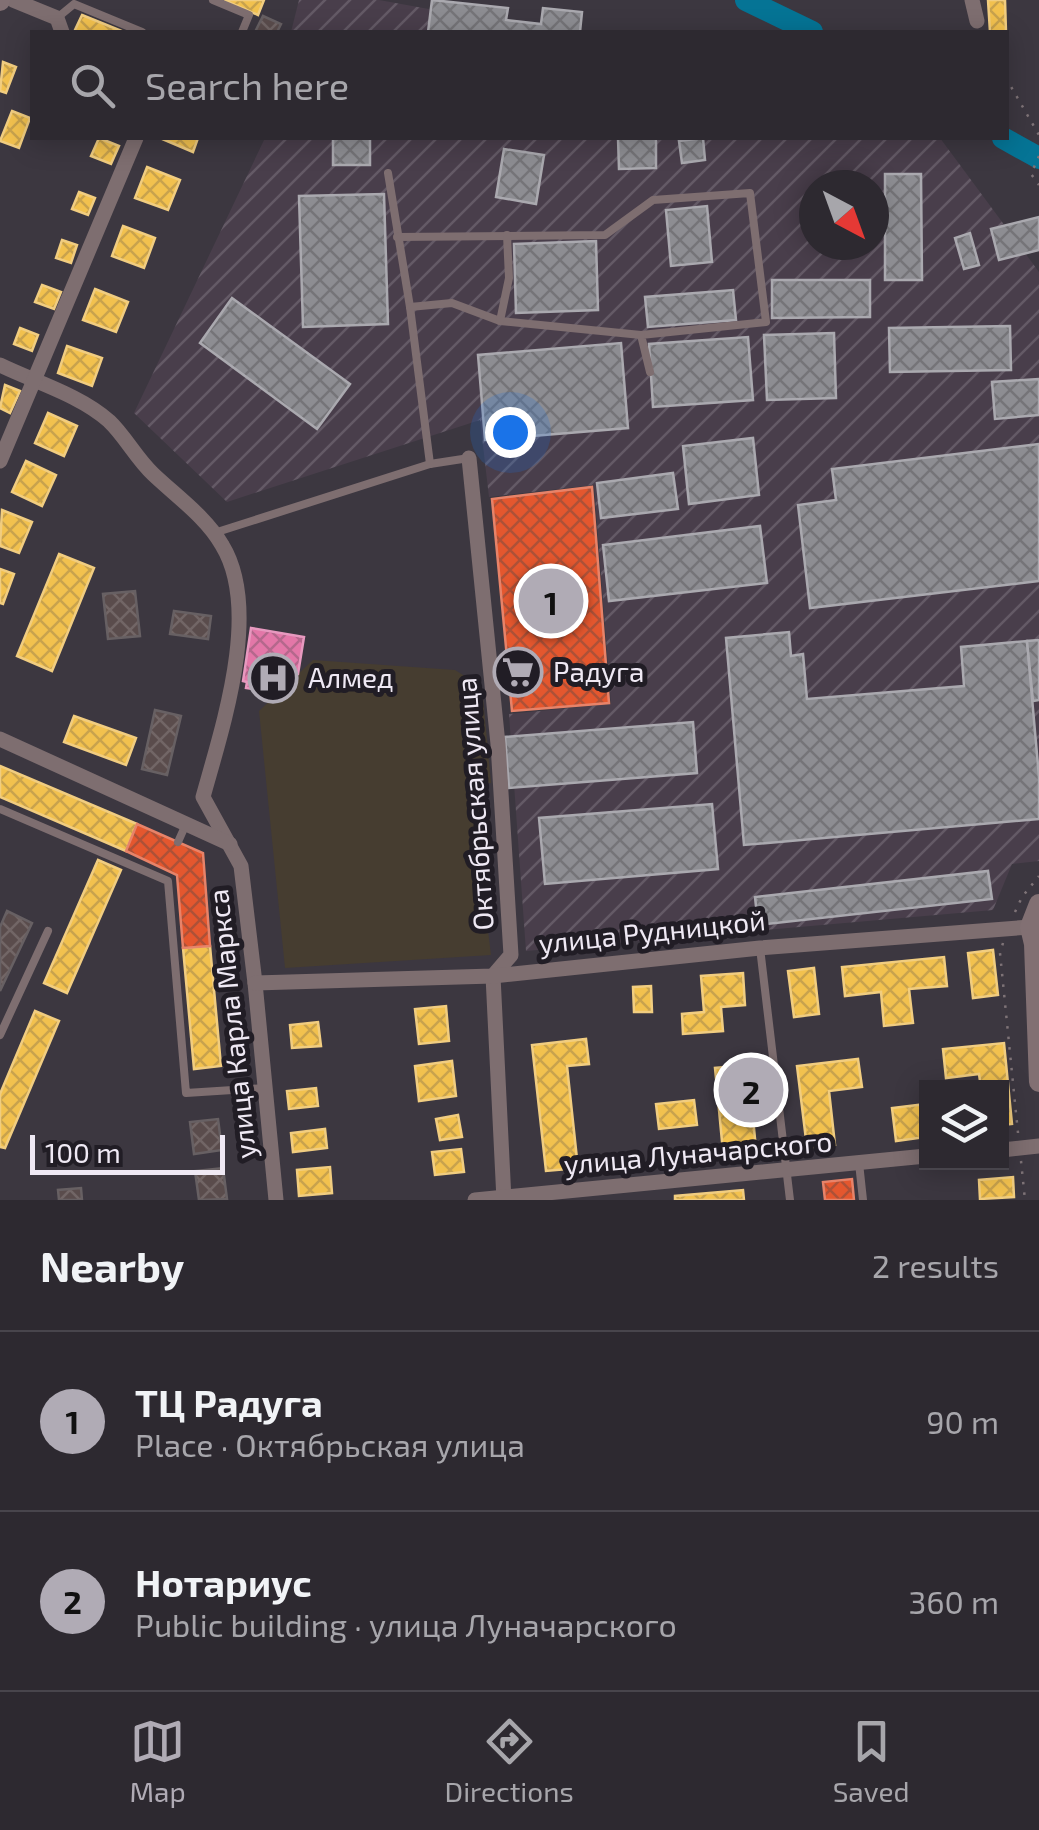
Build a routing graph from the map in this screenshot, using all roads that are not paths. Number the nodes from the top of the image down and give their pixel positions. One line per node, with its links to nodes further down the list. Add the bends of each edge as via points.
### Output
1 (13, 0): 5 (street)
2 (213, 0): 7 (lane, via 249,15)
3 (972, 0): 4 (street)
4 (976, 21)
5 (59, 25): 6 (lane, via 74,4)
6 (137, 30)
7 (243, 30)
8 (135, 140): 17 (street)
9 (388, 174): 11 (lane)
10 (507, 235): 11 (lane); 13 (lane, via 509,278); 14 (lane, via 605,235 653,200 750,192 766,322)
11 (397, 236): 12 (lane)
12 (410, 308): 13 (lane, via 452,303); 20 (lane)
13 (500, 321): 14 (lane)
14 (641, 334): 16 (lane)
15 (0, 366): 17 (street)
16 (650, 372)
17 (34, 381): 19 (street); 21 (street, via 112,424 140,462)
18 (469, 458): 20 (lane); 31 (street, Октябрьская улица, via 511,955)
19 (0, 461)
20 (430, 464): 21 (lane)
21 (214, 533): 26 (street, улица Карла Маркса, via 236,578 242,623 203,797)
22 (0, 739): 24 (street)
23 (0, 810): 35 (lane, via 164,874 186,1094)
24 (186, 824): 25 (lane); 26 (street)
25 (178, 842)
26 (230, 844): 32 (street, улица Карла Маркса, via 240,866)
27 (1039, 904): 28 (street)
28 (1021, 921): 30 (street, улица Рудницкой); 34 (street, via 1034,944)
29 (48, 931): 33 (lane)
30 (760, 948): 31 (street, улица Рудницкой); 40 (lane)
31 (494, 976): 32 (street, улица Рудницкой); 41 (street, Октябрьская улица)
32 (256, 982): 35 (street, улица Карла Маркса)
33 (0, 1035)
34 (1039, 1082)
35 (266, 1088): 42 (street, улица Карла Маркса)
36 (1039, 1146): 37 (street)
37 (1009, 1149)
38 (919, 1157): 39 (street, улица Луначарского)
39 (860, 1163): 40 (street, улица Луначарского); 45 (lane)
40 (786, 1169): 41 (street, улица Луначарского); 44 (lane)
41 (504, 1198): 43 (street, улица Луначарского)
42 (276, 1200)
43 (475, 1200)
44 (790, 1200)
45 (863, 1200)

